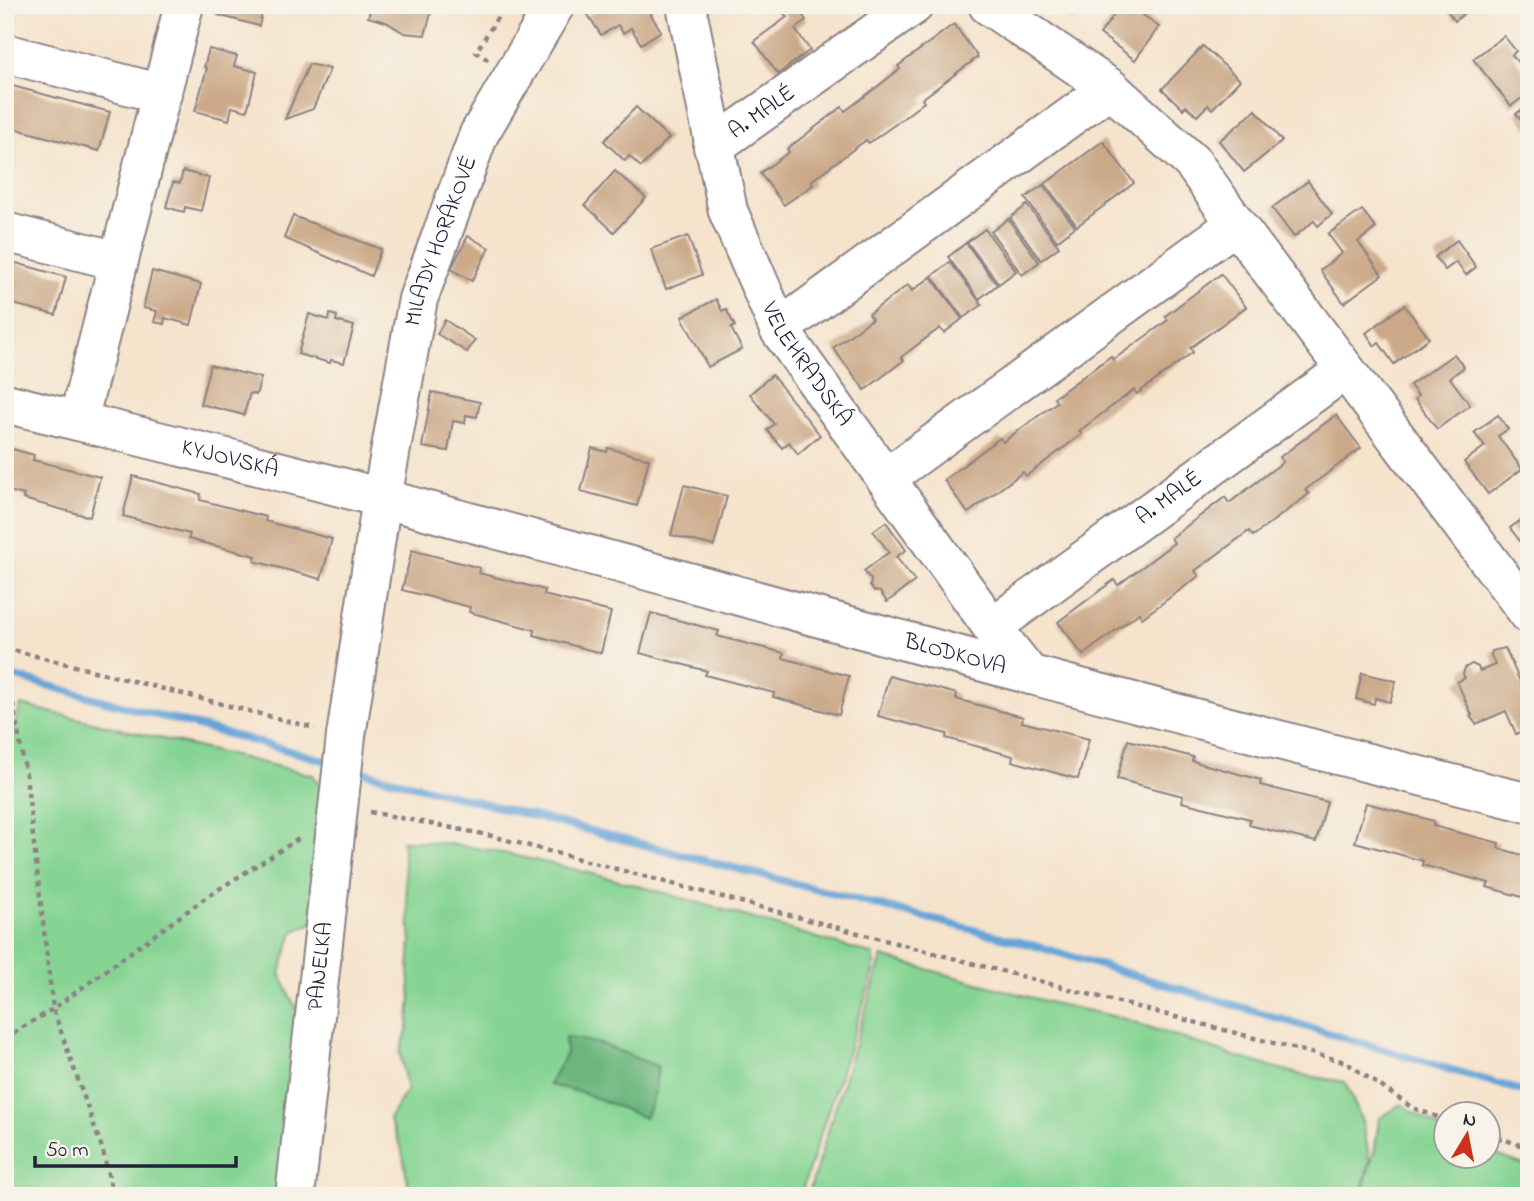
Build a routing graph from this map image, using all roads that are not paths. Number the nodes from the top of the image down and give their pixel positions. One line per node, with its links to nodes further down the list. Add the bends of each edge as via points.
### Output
1 (184, 5): 8 (street)
2 (555, 5): 18 (street, MILADY HORÁKOVÉ, via 479,134 418,299)
3 (686, 5): 9 (street, VELEHRADSKÁ)
4 (914, 5): 9 (street, A. MALÉ)
5 (988, 5): 7 (street)
6 (5, 53): 8 (street)
7 (1110, 88): 10 (street, via 1193,163); 13 (street)
8 (162, 94): 12 (street)
9 (713, 147): 13 (street, VELEHRADSKÁ, via 728,211)
10 (1236, 224): 14 (street); 17 (street)
11 (5, 232): 12 (street)
12 (118, 261): 16 (street)
13 (779, 329): 17 (street, VELEHRADSKÁ)
14 (1345, 370): 19 (street); 20 (street, A. MALÉ)
15 (5, 404): 16 (street, KYJOVSKÁ)
16 (78, 421): 18 (street, KYJOVSKÁ)
17 (886, 478): 20 (street, VELEHRADSKÁ)
18 (382, 498): 21 (street, BLODKOVA); 22 (street, MILADY HORÁKOVÉ)
19 (1529, 614)
20 (992, 627): 21 (street, VELEHRADSKÁ)
21 (1030, 675): 23 (street, BLODKOVA)
22 (346, 736): 24 (street, PANELKA)
23 (1529, 803)
24 (295, 1196)

